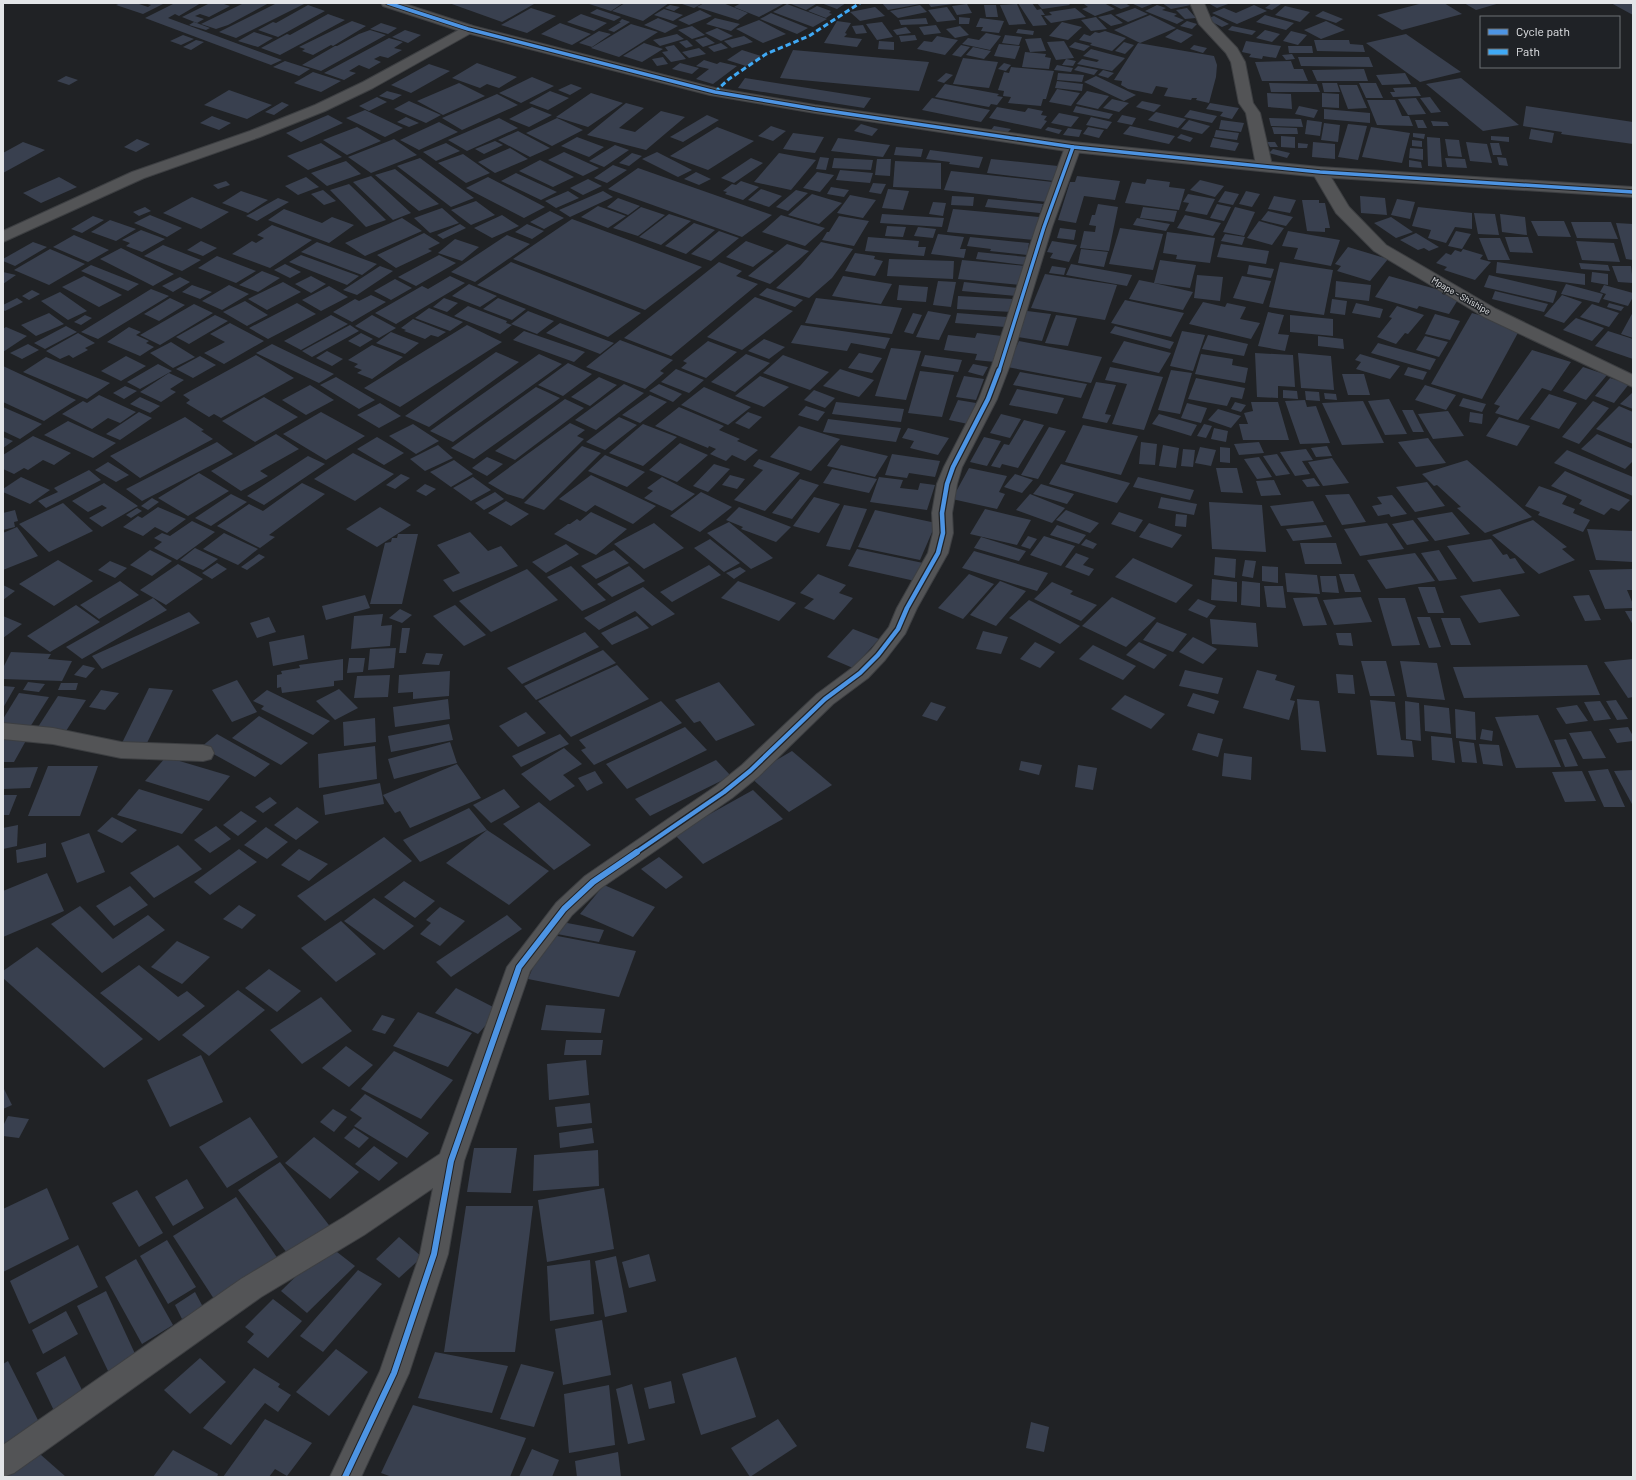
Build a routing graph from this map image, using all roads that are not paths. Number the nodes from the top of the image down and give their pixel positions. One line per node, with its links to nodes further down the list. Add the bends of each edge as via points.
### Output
1 (388, 3): 3 (street)
2 (1197, 3): 5 (street, via 1206,24 1232,51 1238,62 1245,99 1253,114)
3 (468, 29): 4 (street, via 715,92); 8 (street, via 368,85 320,108 138,175)
4 (1073, 147): 5 (street); 12 (street, via 1044,227 1001,365 988,399 947,484 942,513 943,533 938,553 898,629 878,656 860,673 824,699 750,771 724,792 593,882 564,909 519,967)
5 (1264, 166): 6 (street)
6 (1320, 172): 7 (street); 9 (street, Mpape - Shishipe, via 1342,210 1380,248 1490,313)
7 (1633, 192)
8 (3, 237)
9 (1633, 382)
10 (3, 732): 11 (street, via 53,736 121,750)
11 (202, 754)
12 (451, 1161): 13 (street, via 354,1226 251,1288); 14 (street, via 434,1254 394,1373)
13 (3, 1463)
14 (345, 1477)

